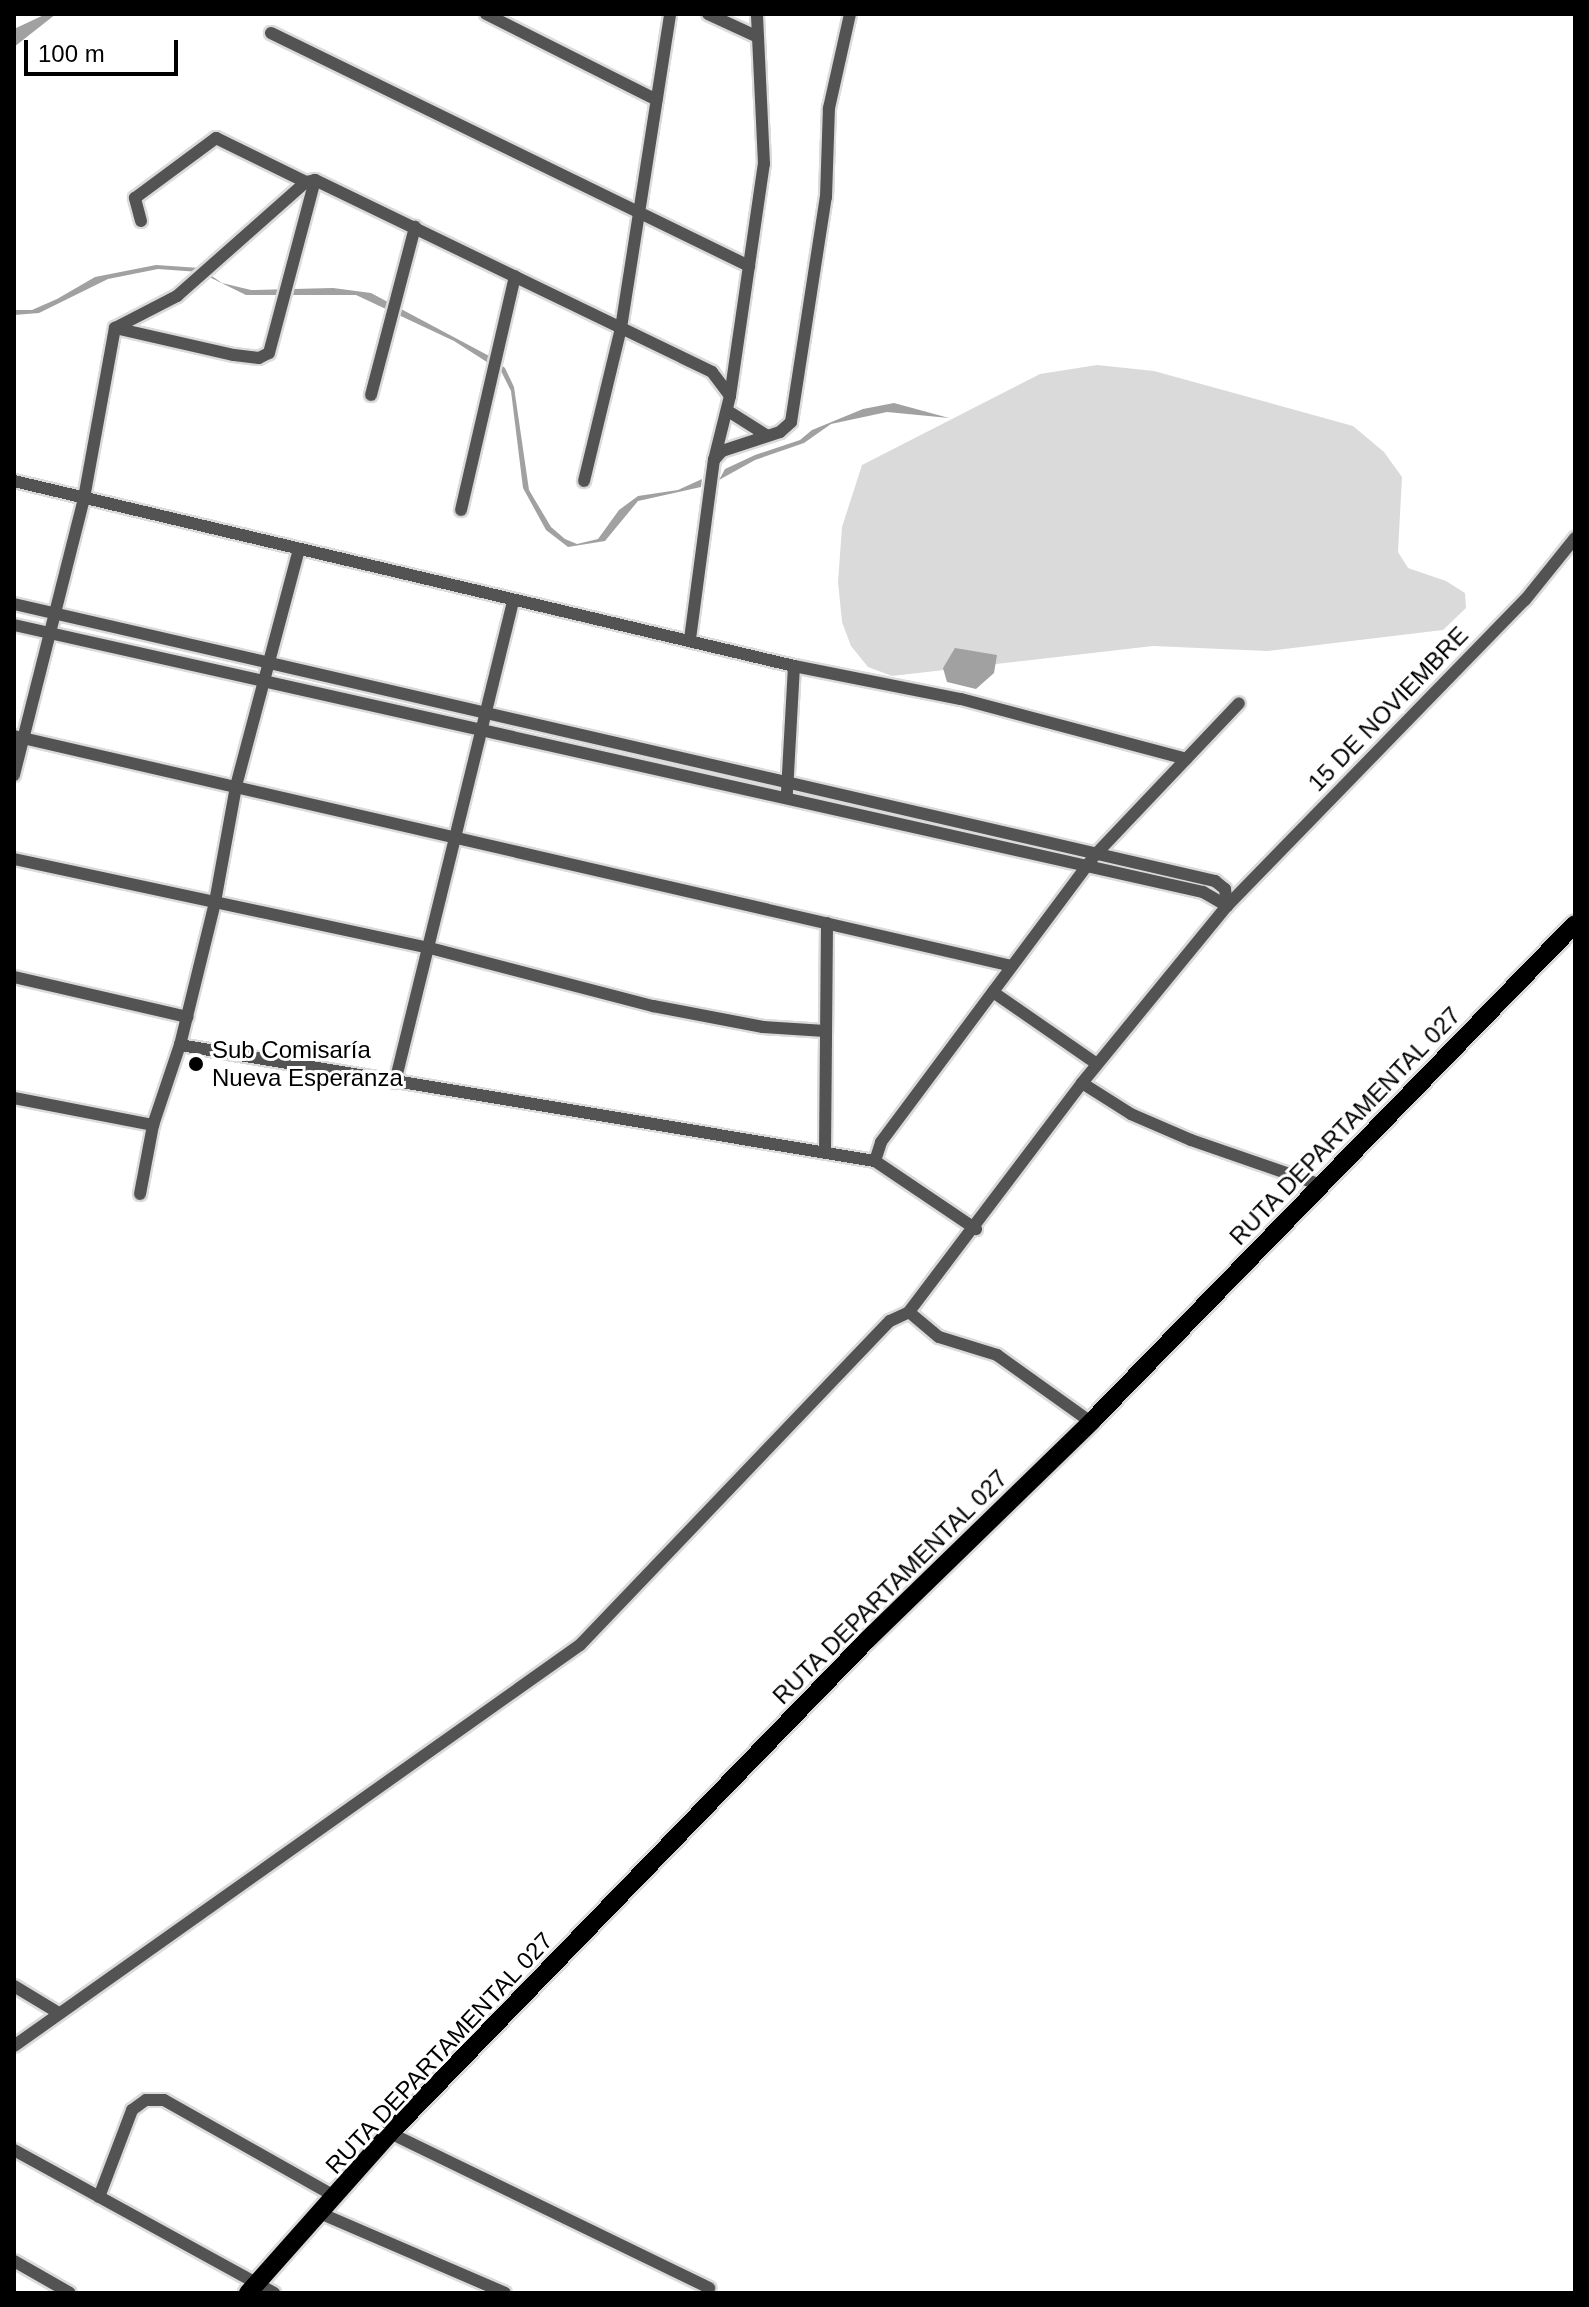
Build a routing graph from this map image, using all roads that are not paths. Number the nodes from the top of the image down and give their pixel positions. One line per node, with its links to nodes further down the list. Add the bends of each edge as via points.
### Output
1 (486, 14): 8 (street)
2 (670, 14): 8 (street)
3 (708, 14): 7 (street)
4 (757, 14): 7 (street)
5 (850, 14): 20 (street, via 829,108 826,197 793,417 789,427)
6 (271, 33): 10 (street)
7 (758, 37): 13 (street, via 764,164)
8 (657, 100): 10 (street)
9 (311, 181): 11 (street, via 216,138 135,198); 12 (street); 15 (street, via 177,296); 15 (street, via 269,353 259,358 234,355)
10 (640, 213): 13 (street); 16 (street)
11 (141, 221)
12 (415, 227): 14 (street); 17 (street)
13 (749, 266): 18 (street)
14 (515, 276): 16 (street); 25 (street)
15 (115, 328): 24 (street)
16 (621, 328): 18 (street, via 712,372); 23 (street)
17 (371, 395)
18 (730, 396): 19 (street)
19 (728, 411): 20 (street); 21 (street)
20 (766, 435): 21 (street, via 722,451)
21 (714, 460): 33 (street)
22 (14, 481): 24 (street)
23 (584, 481)
24 (84, 498): 27 (street); 30 (street)
25 (461, 510)
26 (1575, 538): 51 (street, 15 DE NOVIEMBRE, via 1525,600)
27 (299, 550): 28 (street); 34 (street)
28 (513, 602): 33 (street); 38 (street)
29 (14, 604): 30 (street)
30 (55, 614): 32 (street); 34 (street)
31 (14, 625): 32 (street)
32 (50, 633): 36 (street); 40 (street)
33 (690, 639): 35 (street)
34 (270, 664): 36 (street); 38 (street)
35 (794, 666): 41 (street, via 961,699); 43 (street)
36 (265, 684): 39 (street); 44 (street)
37 (1239, 703): 41 (street)
38 (483, 712): 39 (street); 43 (street)
39 (478, 733): 45 (street); 46 (street)
40 (19, 738): 42 (street); 44 (street)
41 (1186, 759): 47 (street)
42 (14, 775)
43 (788, 785): 45 (street); 47 (street)
44 (236, 786): 46 (street); 50 (street)
45 (785, 802): 49 (street)
46 (451, 836): 52 (street); 54 (street)
47 (1095, 855): 49 (street); 51 (street, via 1215,881 1225,889)
48 (14, 859): 50 (street)
49 (1086, 868): 51 (street, via 1203,892); 55 (street)
50 (215, 902): 54 (street); 58 (street)
51 (1227, 906): 61 (street, 15 DE NOVIEMBRE)
52 (827, 923): 55 (street); 59 (street)
53 (1575, 924): 68 (main road, RUTA DEPARTAMENTAL 027)
54 (426, 947): 59 (street, via 653,1006 763,1027); 62 (street)
55 (1012, 966): 57 (street)
56 (14, 977): 58 (street)
57 (993, 992): 61 (street); 67 (street, via 881,1142)
58 (187, 1017): 60 (street)
59 (825, 1031): 66 (street)
60 (180, 1045): 62 (street); 65 (street)
61 (1097, 1064): 63 (street, 15 DE NOVIEMBRE)
62 (395, 1082): 66 (street)
63 (1082, 1083): 68 (street, via 1131,1114 1179,1135); 70 (street, 15 DE NOVIEMBRE)
64 (14, 1098): 65 (street)
65 (153, 1125): 69 (street)
66 (825, 1153): 67 (street)
67 (875, 1161): 70 (street)
68 (1321, 1185): 72 (main road, RUTA DEPARTAMENTAL 027)
69 (140, 1194)
70 (976, 1229): 71 (street, 15 DE NOVIEMBRE)
71 (909, 1312): 72 (street, via 939,1337 997,1355); 74 (street, 15 DE NOVIEMBRE, via 890,1321 580,1645)
72 (1091, 1422): 76 (main road, RUTA DEPARTAMENTAL 027, via 867,1640)
73 (14, 1986): 74 (street)
74 (59, 2013): 75 (street, 15 DE NOVIEMBRE)
75 (14, 2046)
76 (390, 2133): 79 (main road, RUTA DEPARTAMENTAL 027); 83 (street)
77 (14, 2150): 78 (street)
78 (99, 2197): 79 (street, via 132,2110 146,2100 164,2100); 82 (street)
79 (336, 2197): 80 (main road, RUTA DEPARTAMENTAL 027)
80 (322, 2214): 82 (main road, RUTA DEPARTAMENTAL 027); 86 (street)
81 (14, 2261): 84 (street)
82 (252, 2288): 85 (street)
83 (709, 2288)
84 (70, 2293)
85 (274, 2293)
86 (505, 2293)

